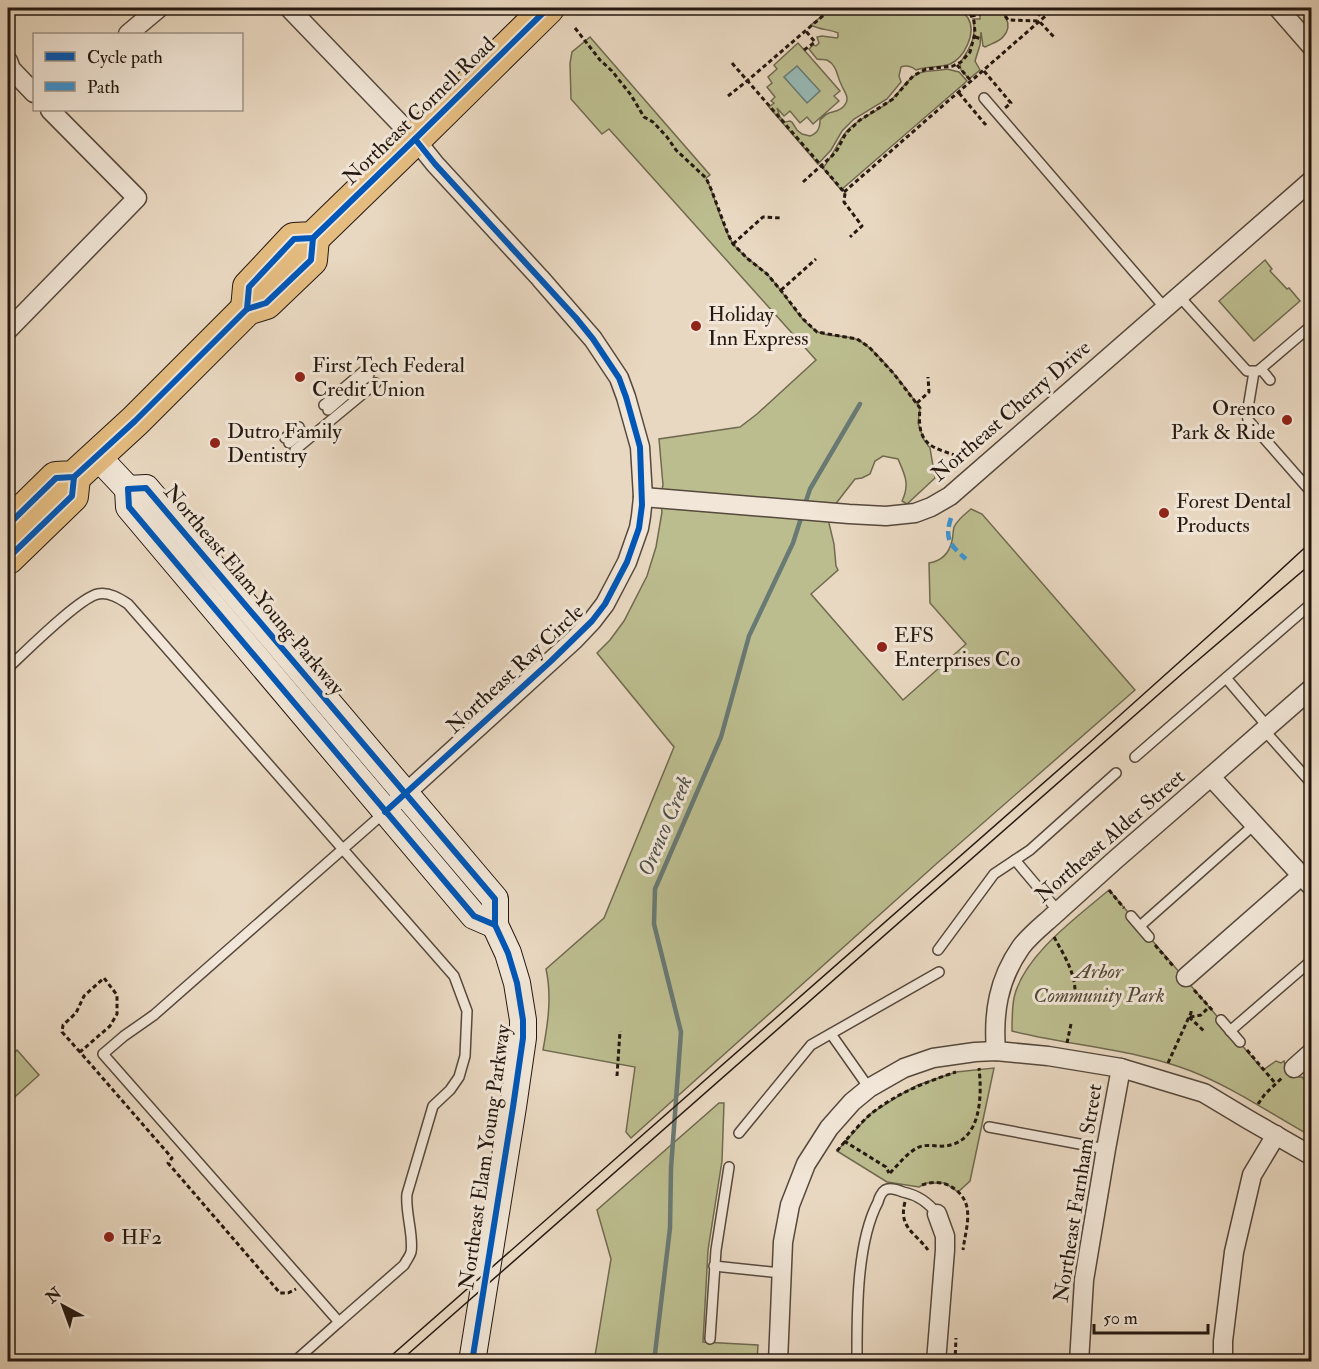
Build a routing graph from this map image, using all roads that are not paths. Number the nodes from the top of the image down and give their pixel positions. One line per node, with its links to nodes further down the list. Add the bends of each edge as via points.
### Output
1 (159, 8): 5 (street)
2 (289, 8): 11 (street, Northeast Ray Circle)
3 (548, 8): 11 (highway, Northeast Cornell Road)
4 (1278, 8): 6 (street)
5 (129, 33)
6 (1311, 46)
7 (8, 61): 8 (street)
8 (33, 92)
9 (984, 98): 13 (lane)
10 (51, 111): 15 (street, via 137,198)
11 (415, 139): 20 (highway, Northeast Cornell Road, via 313,238 311,260 266,303 247,309); 24 (street, Northeast Ray Circle, via 576,318 609,361 634,422)
12 (1311, 180): 13 (street, Northeast Cherry Drive)
13 (1172, 302): 16 (lane, via 1242,367); 24 (street, Northeast Cherry Drive, via 941,502 915,513 849,514)
14 (1311, 325): 16 (lane)
15 (8, 330)
16 (1257, 370): 17 (lane); 23 (lane, via 1248,420)
17 (1270, 380)
18 (326, 407): 19 (lane, via 370,376 290,444)
19 (301, 429)
20 (97, 456): 21 (highway, Northeast Cornell Road); 22 (street)
21 (74, 477): 25 (highway, Northeast Cornell Road, via 56,478); 26 (highway, Northeast Cornell Road, via 72,496)
22 (128, 489): 36 (street, Northeast Elam Young Parkway, via 146,489); 37 (street, Northeast Elam Young Parkway, via 129,507)
23 (1311, 493)
24 (643, 497): 36 (street, Northeast Ray Circle, via 639,528 627,562 592,621)
25 (8, 525)
26 (8, 558)
27 (1311, 603): 29 (lane)
28 (8, 668): 39 (lane, via 79,604 96,594 119,597)
29 (1226, 678): 31 (lane); 32 (lane)
30 (1311, 688): 31 (street, Northeast Alder Street)
31 (1266, 729): 34 (street, Northeast Alder Street); 35 (lane)
32 (1135, 757)
33 (1116, 773): 40 (lane)
34 (1211, 777): 38 (street); 42 (street, Northeast Alder Street)
35 (1311, 784)
36 (405, 794): 37 (street, Northeast Ray Circle); 44 (street, Northeast Elam Young Parkway, via 495,899)
37 (385, 812): 39 (lane); 44 (street, Northeast Elam Young Parkway, via 474,916)
38 (1255, 824): 41 (street); 45 (lane)
39 (342, 848): 69 (lane, via 454,976 467,1011 467,1031 459,1077 433,1106 407,1194 411,1252 404,1265); 69 (lane, via 154,1015 103,1054)
40 (1015, 860): 42 (lane); 47 (lane, via 994,874)
41 (1306, 882): 50 (street)
42 (1058, 911): 55 (street, Northeast Alder Street, via 1022,946 1006,973 996,1010)
43 (1131, 916): 45 (lane)
44 (495, 925): 72 (street, Northeast Elam Young Parkway, via 517,982 523,1038)
45 (1140, 926): 46 (lane)
46 (1149, 937)
47 (938, 950)
48 (1311, 960): 52 (lane)
49 (939, 972): 53 (lane)
50 (1186, 977)
51 (1221, 1020): 52 (lane)
52 (1230, 1031): 54 (lane)
53 (831, 1034): 59 (lane); 61 (lane, via 811,1045)
54 (1240, 1042)
55 (996, 1051): 57 (street); 59 (street, via 933,1058 904,1068)
56 (1311, 1052): 58 (street)
57 (1121, 1068): 62 (street, via 1204,1093); 63 (street, Northeast Farnham Street)
58 (1294, 1068)
59 (869, 1088): 68 (street, via 829,1128 806,1164 789,1205)
60 (988, 1127): 63 (lane)
61 (739, 1133)
62 (1276, 1135): 64 (street); 77 (street, via 1252,1175 1236,1241)
63 (1106, 1149): 76 (street, Northeast Farnham Street, via 1084,1280)
64 (1311, 1156)
65 (729, 1167): 67 (lane)
66 (937, 1214): 74 (lane, via 923,1200 894,1189 884,1191 873,1210 862,1261); 75 (street, via 945,1236 945,1250)
67 (714, 1266): 68 (lane); 70 (lane)
68 (781, 1273): 73 (street)
69 (339, 1322): 71 (lane)
70 (710, 1339)
71 (294, 1362)
72 (471, 1362)
73 (778, 1362)
74 (857, 1362)
75 (936, 1362)
76 (1079, 1362)
77 (1223, 1362)

